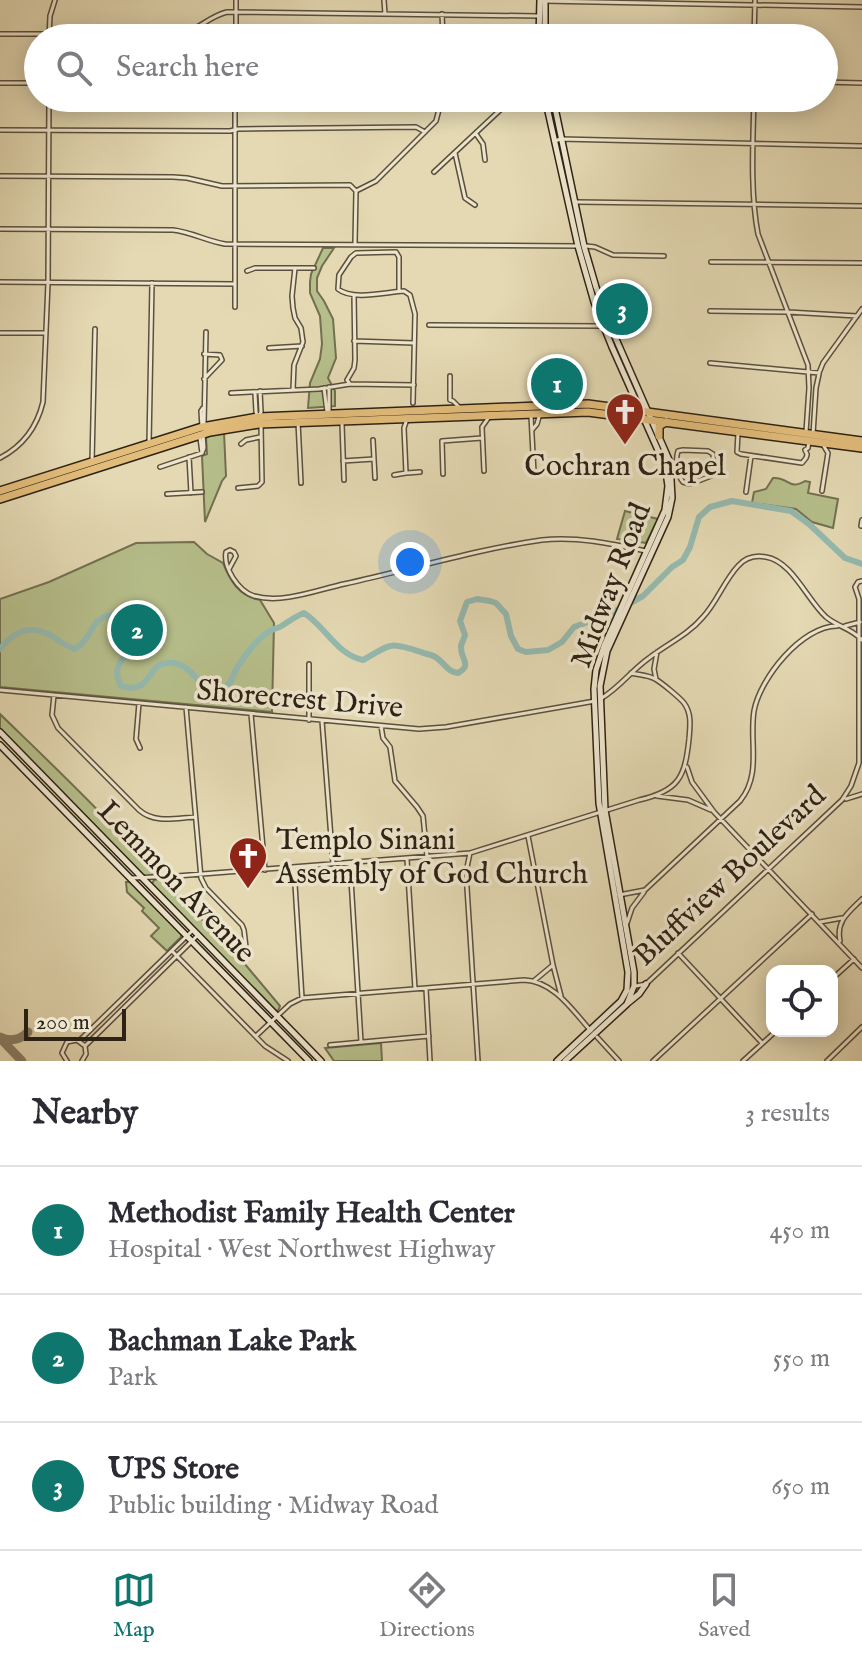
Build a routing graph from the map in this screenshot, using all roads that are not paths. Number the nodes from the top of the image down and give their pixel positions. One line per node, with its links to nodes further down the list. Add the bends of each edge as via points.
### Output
1 (55, 0): 11 (street)
2 (236, 0): 7 (street)
3 (384, 0): 8 (street)
4 (542, 1): 5 (street); 10 (main road)
5 (754, 3): 6 (street); 16 (street)
6 (862, 7)
7 (236, 12): 8 (street); 12 (street); 13 (street)
8 (385, 14): 9 (street)
9 (442, 14): 10 (street); 14 (street)
10 (542, 16): 15 (main road)
11 (50, 24)
12 (202, 24)
13 (236, 24)
14 (442, 24)
15 (542, 24)
16 (754, 24)
17 (0, 34): 18 (street)
18 (24, 35)
19 (838, 82): 22 (street)
20 (0, 83): 21 (street)
21 (24, 83)
22 (862, 83)
23 (49, 112): 31 (street)
24 (235, 112): 32 (street)
25 (438, 112): 33 (street)
26 (499, 112): 34 (street)
27 (549, 112): 35 (main road, Midway Road)
28 (556, 112): 35 (main road, Midway Road)
29 (754, 112): 36 (street)
30 (0, 130): 31 (street)
31 (48, 130): 32 (street); 42 (street)
32 (235, 130): 33 (street, via 416,127); 43 (street)
33 (425, 132): 44 (street, via 376,181)
34 (476, 134): 38 (street); 39 (street)
35 (557, 140): 36 (street); 45 (main road, Midway Road)
36 (754, 144): 37 (street); 47 (street)
37 (862, 146)
38 (455, 153): 40 (street); 46 (street, via 465,198)
39 (485, 160)
40 (434, 172)
41 (0, 176): 42 (street)
42 (48, 177): 43 (street, via 173,177); 50 (street)
43 (235, 186): 44 (street, via 350,185); 51 (street)
44 (356, 191): 52 (street)
45 (572, 202): 47 (street); 53 (main road, Midway Road)
46 (475, 205)
47 (754, 205): 48 (street); 56 (street)
48 (862, 206)
49 (0, 229): 50 (street)
50 (48, 230): 51 (street, via 182,231); 62 (street)
51 (235, 244): 52 (street); 64 (street)
52 (355, 244): 53 (street)
53 (581, 246): 54 (street, via 613,255); 73 (main road, Midway Road)
54 (664, 256)
55 (711, 262): 56 (street)
56 (769, 263): 57 (street); 70 (street)
57 (862, 263)
58 (295, 268): 59 (street); 60 (street); 80 (street, via 293,308)
59 (314, 268)
60 (247, 271)
61 (0, 282): 62 (street)
62 (48, 283): 63 (street); 77 (street)
63 (152, 283): 64 (street); 123 (street)
64 (235, 284): 67 (street)
65 (399, 291): 66 (street); 66 (street, via 399,254 364,252 351,257 338,279 340,292); 79 (street, via 411,298)
66 (354, 294): 78 (street)
67 (235, 307)
68 (862, 309): 71 (street)
69 (710, 311): 70 (street)
70 (788, 312): 71 (street); 84 (street)
71 (857, 316): 85 (street)
72 (429, 325): 73 (street)
73 (606, 325): 102 (main road, Midway Road)
74 (95, 329): 131 (street)
75 (206, 332): 82 (street)
76 (0, 333): 77 (street)
77 (46, 333): 128 (street, via 41,412 22,442)
78 (354, 341): 79 (street); 88 (street)
79 (414, 343): 89 (street)
80 (302, 346): 81 (street); 91 (street, via 294,365)
81 (269, 348)
82 (204, 354): 87 (street); 87 (street, via 220,355 222,360)
83 (710, 363): 84 (street)
84 (810, 372): 85 (street); 117 (street)
85 (819, 373): 117 (street)
86 (450, 376): 94 (street)
87 (204, 379): 111 (street)
88 (350, 384): 89 (street); 90 (street)
89 (414, 385): 95 (street)
90 (327, 387): 91 (street); 103 (street)
91 (293, 390): 92 (street)
92 (258, 391): 93 (street); 105 (street)
93 (231, 393)
94 (450, 400): 97 (street); 98 (street)
95 (413, 403)
96 (570, 404): 99 (main road); 99 (main road); 102 (main road)
97 (439, 409): 98 (main road); 103 (main road)
98 (460, 409): 99 (main road)
99 (537, 411): 101 (main road); 102 (main road); 112 (street); 112 (street)
100 (473, 415): 101 (main road); 104 (main road); 109 (street)
101 (490, 415): 109 (street)
102 (646, 415): 107 (main road); 114 (main road, Midway Road); 117 (main road); 134 (main road, Midway Road, via 663,460)
103 (328, 417): 105 (main road); 106 (main road); 108 (main road)
104 (402, 418): 106 (main road); 110 (street); 110 (street)
105 (259, 420): 108 (main road); 111 (main road); 115 (street)
106 (341, 420): 130 (street)
107 (667, 421): 113 (main road); 114 (main road, via 659,426)
108 (298, 422): 142 (street)
109 (482, 427): 116 (street)
110 (404, 428): 136 (street)
111 (202, 430): 123 (main road); 127 (street, via 202,453)
112 (532, 430): 137 (street)
113 (738, 431): 117 (main road); 126 (street, via 737,452)
114 (659, 436): 134 (main road, Midway Road)
115 (260, 437): 121 (street); 143 (street, via 261,485)
116 (482, 438): 133 (street); 138 (street, via 442,441)
117 (809, 439): 119 (main road); 120 (main road); 126 (street, via 802,463)
118 (373, 440): 129 (street)
119 (862, 441)
120 (822, 443): 122 (main road); 125 (street)
121 (241, 444)
122 (838, 446): 124 (main road); 125 (street)
123 (150, 447): 131 (main road)
124 (862, 448)
125 (828, 453): 144 (street)
126 (751, 456): 146 (street)
127 (189, 457): 132 (street); 147 (street)
128 (0, 458)
129 (374, 459): 130 (street); 140 (street)
130 (343, 461): 141 (street)
131 (92, 466): 148 (main road)
132 (160, 467)
133 (484, 471)
134 (674, 471): 134 (street, via 687,484 708,478 714,469 713,454 680,450); 152 (main road, Midway Road)
135 (420, 472): 136 (street)
136 (406, 473): 139 (street)
137 (534, 473)
138 (443, 474)
139 (394, 475)
140 (375, 478)
141 (344, 480)
142 (301, 483)
143 (238, 488)
144 (822, 491)
145 (202, 492): 147 (street)
146 (746, 492)
147 (191, 493): 149 (street)
148 (1, 494)
149 (167, 494)
150 (862, 520): 151 (street)
151 (861, 526)
152 (649, 552): 153 (street, via 583,540 540,540 279,598 249,594); 168 (main road, Midway Road, via 604,662); 168 (main road, Midway Road, via 598,660)
153 (229, 569)
154 (862, 581): 155 (street, Bluffview Boulevard, via 855,587)
155 (861, 598): 157 (street, Bluffview Boulevard)
156 (825, 616): 158 (street); 159 (street); 161 (street, via 785,567 771,558 751,558 735,569 698,623)
157 (860, 622): 158 (street); 160 (street, Bluffview Boulevard)
158 (842, 626): 159 (street); 160 (street)
159 (821, 628): 187 (street, via 787,652 759,694 752,777 744,796)
160 (861, 639): 163 (street, Bluffview Boulevard)
161 (657, 652): 164 (street); 165 (street)
162 (309, 664): 172 (street)
163 (861, 664): 179 (street, Bluffview Boulevard)
164 (631, 673): 165 (street); 168 (street)
165 (657, 680): 178 (street, via 689,713)
166 (0, 690): 167 (street, Shorecrest Drive)
167 (54, 695): 169 (street, Shorecrest Drive); 186 (street, via 52,715 58,728 139,810 156,819)
168 (597, 700): 174 (street, Shorecrest Drive, via 446,727); 184 (main road, Midway Road)
169 (139, 703): 170 (street, Shorecrest Drive); 177 (street)
170 (186, 707): 171 (street, Shorecrest Drive); 186 (street)
171 (251, 714): 172 (street, Shorecrest Drive); 198 (street)
172 (309, 720): 173 (street, Shorecrest Drive)
173 (322, 721): 174 (street, Shorecrest Drive); 195 (street)
174 (381, 726): 192 (street, via 395,781 423,816)
175 (0, 732): 188 (main road, Lemmon Avenue)
176 (0, 745): 189 (main road, Lemmon Avenue)
177 (140, 748)
178 (686, 763): 182 (street, via 675,783); 185 (street, via 692,782)
179 (859, 763): 180 (street); 183 (street, Bluffview Boulevard)
180 (862, 769)
181 (862, 794): 183 (street)
182 (655, 796): 184 (street); 185 (street, via 688,800)
183 (842, 800): 197 (street, Bluffview Boulevard)
184 (602, 811): 190 (street); 204 (main road, Midway Road)
185 (714, 812): 187 (street)
186 (195, 817): 199 (street)
187 (722, 818): 197 (street); 202 (street)
188 (94, 827): 189 (main road); 201 (main road, Lemmon Avenue)
189 (88, 834): 200 (main road, Lemmon Avenue)
190 (528, 835): 191 (street); 220 (street)
191 (470, 853): 192 (street); 224 (street, via 466,872)
192 (427, 857): 193 (street)
193 (407, 859): 194 (street); 228 (street)
194 (350, 863): 195 (street); 230 (street)
195 (333, 864): 196 (street)
196 (294, 868): 198 (street); 232 (street)
197 (769, 868): 207 (street); 216 (street, Bluffview Boulevard)
198 (265, 870): 199 (street)
199 (200, 875): 201 (street); 218 (street, via 242,925)
200 (130, 878): 201 (street); 212 (main road, Lemmon Avenue)
201 (143, 879): 211 (main road, Lemmon Avenue)
202 (645, 890): 203 (street); 206 (street)
203 (634, 893): 204 (street); 206 (street)
204 (618, 895): 210 (main road); 226 (main road)
205 (862, 899): 208 (street)
206 (636, 901): 210 (street)
207 (812, 914): 209 (street); 233 (street)
208 (842, 918): 209 (street); 214 (street, via 839,937)
209 (820, 922): 214 (street)
210 (626, 931): 226 (main road, via 634,972)
211 (196, 932): 212 (street); 213 (street); 238 (main road, Lemmon Avenue)
212 (187, 935): 213 (main road, Lemmon Avenue); 215 (street)
213 (193, 941): 217 (street); 239 (main road, Lemmon Avenue)
214 (844, 948): 219 (street)
215 (172, 951): 217 (street); 229 (street)
216 (678, 953): 225 (street, Bluffview Boulevard); 233 (street)
217 (177, 956): 231 (street); 244 (street)
218 (247, 956)
219 (854, 959): 221 (street); 222 (street)
220 (553, 965): 223 (street); 234 (street)
221 (862, 968)
222 (838, 974)
223 (535, 980): 224 (street); 234 (street)
224 (473, 984): 227 (street); 258 (street)
225 (646, 984): 226 (street, Bluffview Boulevard); 235 (main road)
226 (631, 986): 235 (main road, Bluffview Boulevard); 243 (main road, Bluffview Boulevard)
227 (425, 988): 228 (street); 245 (street)
228 (415, 989): 230 (street)
229 (130, 991): 231 (street); 236 (street)
230 (358, 993): 232 (street); 248 (street)
231 (136, 996): 237 (street)
232 (302, 998): 238 (street)
233 (720, 999): 249 (street); 262 (street)
234 (563, 1000): 243 (street)
235 (627, 1004): 243 (main road, Bluffview Boulevard)
236 (115, 1006): 237 (street); 241 (street)
237 (120, 1011): 242 (street)
238 (277, 1016): 239 (street); 256 (main road, Lemmon Avenue)
239 (271, 1022): 244 (street); 255 (main road, Lemmon Avenue)
240 (862, 1027): 264 (street)
241 (92, 1029): 242 (street); 247 (street)
242 (98, 1034): 251 (street)
243 (594, 1034): 259 (main road, Bluffview Boulevard); 260 (main road, Bluffview Boulevard); 261 (street)
244 (256, 1036): 254 (street)
245 (429, 1036): 248 (street); 257 (street)
246 (769, 1037): 249 (street)
247 (80, 1040): 251 (street); 252 (street, via 64,1045)
248 (361, 1042): 250 (street)
249 (762, 1043): 263 (street)
250 (330, 1045)
251 (85, 1046): 253 (street)
252 (67, 1061)
253 (82, 1061)
254 (288, 1061)
255 (309, 1061)
256 (321, 1061)
257 (430, 1061)
258 (478, 1061)
259 (557, 1061)
260 (565, 1061)
261 (619, 1061)
262 (653, 1061)
263 (743, 1061)
264 (827, 1061)

